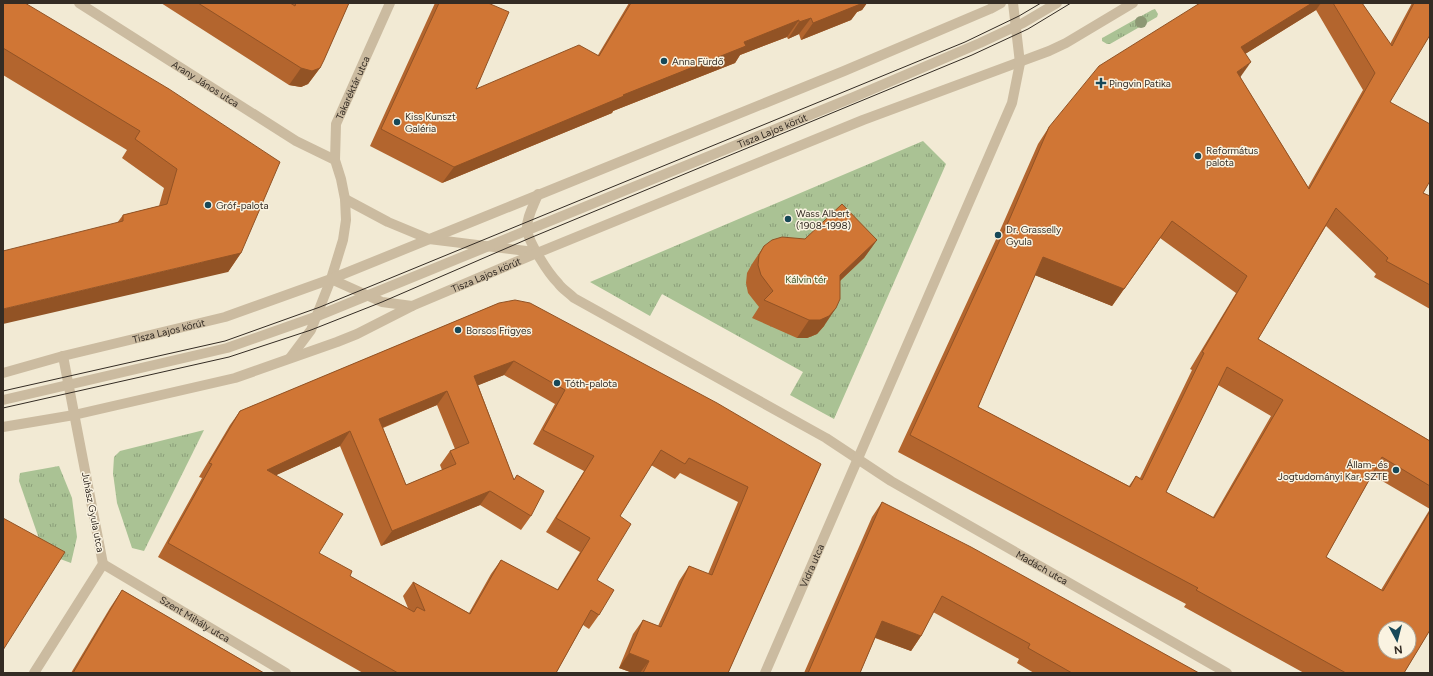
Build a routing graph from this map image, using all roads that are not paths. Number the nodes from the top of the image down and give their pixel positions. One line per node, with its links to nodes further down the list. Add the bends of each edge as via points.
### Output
1 (79, 3): 9 (street, Arany János utca, via 296,141)
2 (390, 3): 9 (street, Takaréktár utca, via 336,124)
3 (1001, 3): 10 (street, Tisza Lajos körút, via 844,71)
4 (1013, 3): 7 (street)
5 (1057, 3): 7 (street, Tisza Lajos körút)
6 (1133, 3): 8 (street, Tisza Lajos körút, via 1066,43)
7 (1016, 26): 8 (street); 12 (street, Tisza Lajos körút, via 847,100)
8 (1020, 63): 15 (street, Tisza Lajos körút, via 863,120); 27 (street, via 1012,103)
9 (335, 160): 11 (street, Takaréktár utca)
10 (538, 194): 12 (street); 13 (street, Tisza Lajos körút)
11 (345, 199): 13 (street, via 388,222); 16 (street, Takaréktár utca, via 346,220 343,240)
12 (527, 229): 14 (street, Tisza Lajos körút); 15 (street)
13 (428, 239): 14 (street, Tisza Lajos körút); 16 (street, Tisza Lajos körút)
14 (486, 247): 15 (street, Tisza Lajos körút); 17 (street, Tisza Lajos körút)
15 (537, 253): 18 (street, Tisza Lajos körút); 27 (street, via 557,283 574,298 826,438)
16 (331, 279): 17 (street); 19 (street); 20 (street, Tisza Lajos körút, via 225,318)
17 (368, 296): 18 (street, via 382,302); 19 (street, Tisza Lajos körút)
18 (412, 306): 21 (street, Tisza Lajos körút, via 357,334)
19 (315, 317): 21 (street, via 311,330); 23 (street, Tisza Lajos körút, via 227,348)
20 (63, 356): 22 (street, Tisza Lajos körút); 23 (street, Juhász Gyula utca)
21 (290, 358): 25 (street, Tisza Lajos körút, via 235,378)
22 (3, 373)
23 (68, 386): 24 (street, Tisza Lajos körút); 25 (street, Juhász Gyula utca)
24 (3, 400)
25 (74, 415): 26 (street, Tisza Lajos körút); 28 (street, Juhász Gyula utca)
26 (3, 427)
27 (858, 459): 31 (street, Vidra utca); 32 (street, Madách utca, via 891,481)
28 (104, 564): 29 (street, Juhász Gyula utca); 30 (street, Szent Mihály utca)
29 (34, 673)
30 (286, 673)
31 (764, 673)
32 (1227, 673)

